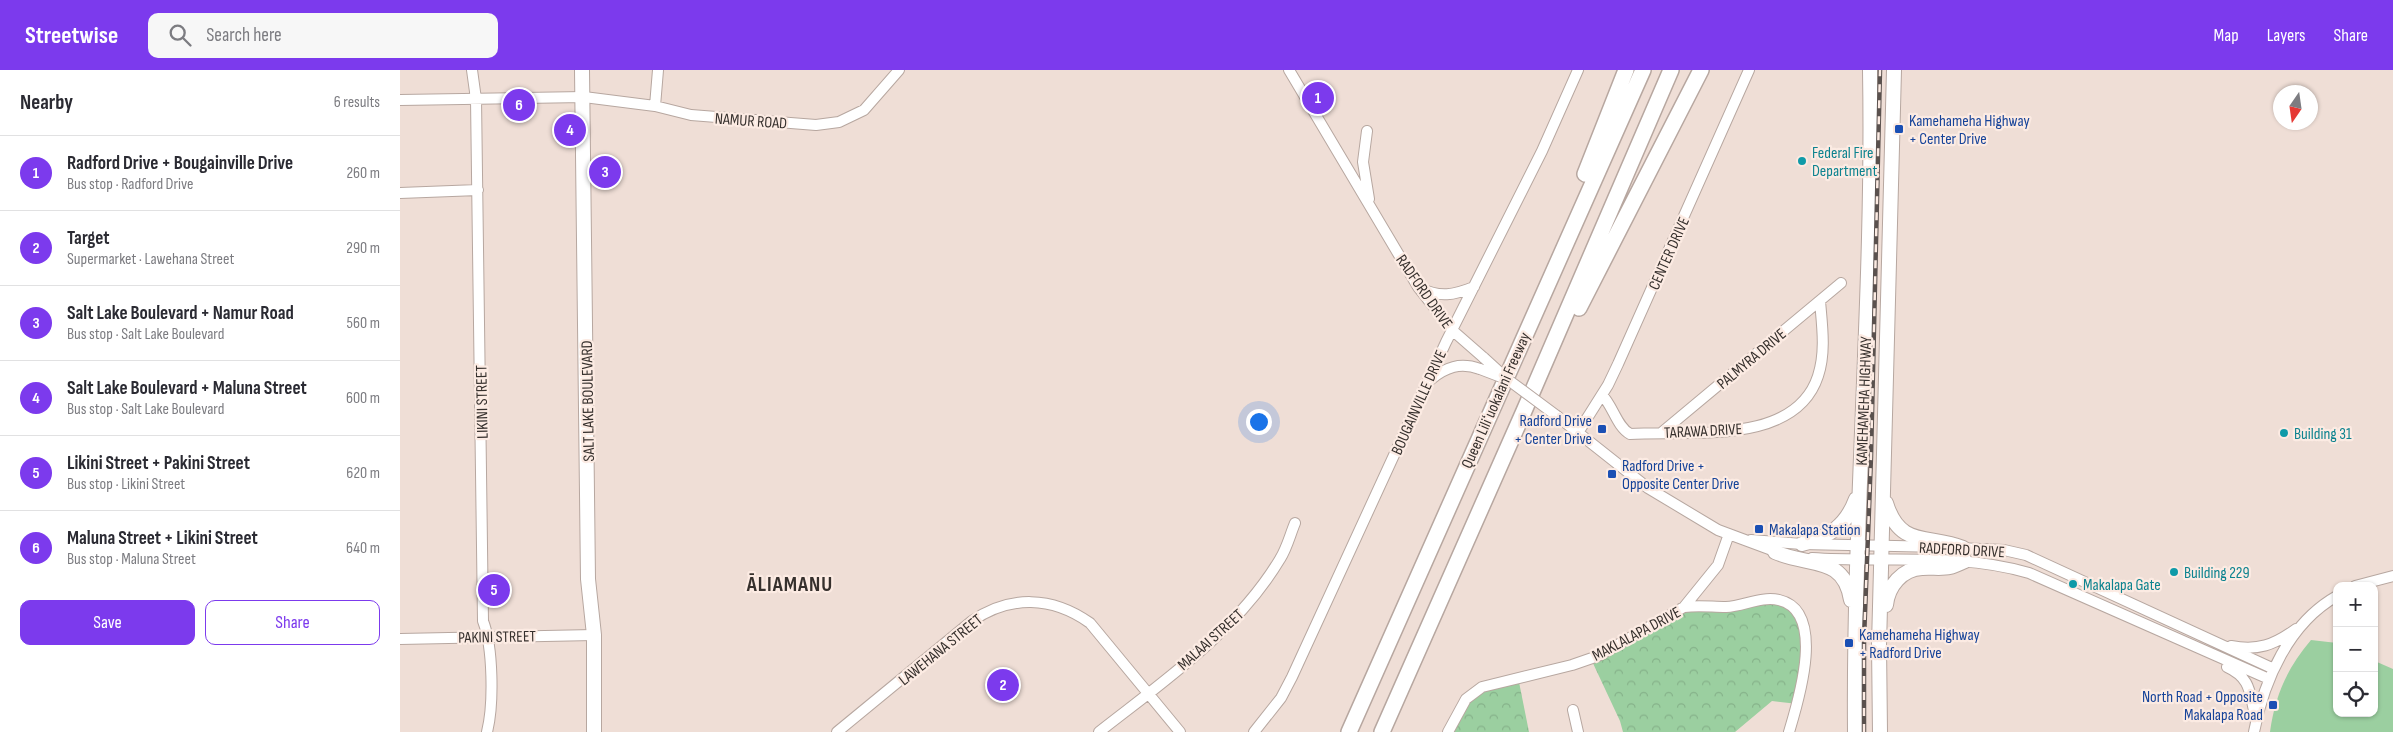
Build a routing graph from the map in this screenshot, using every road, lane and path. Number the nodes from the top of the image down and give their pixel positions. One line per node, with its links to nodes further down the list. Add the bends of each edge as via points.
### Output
1 (472, 70): 17 (street, LIKINI STREET)
2 (582, 70): 16 (main road, SALT LAKE BOULEVARD)
3 (658, 70): 21 (street)
4 (899, 70): 21 (street, NAMUR ROAD, via 864,110 839,122 816,125 691,115)
5 (1289, 70): 25 (street, RADFORD DRIVE)
6 (1578, 70): 28 (street, BOUGAINVILLE DRIVE, via 1542,151)
7 (1626, 70): 31 (highway)
8 (1643, 70): 31 (highway, Queen Liliʻuokalani Freeway)
9 (1671, 70): 35 (highway, Queen Liliʻuokalani Freeway)
10 (1701, 70): 35 (highway)
11 (1749, 70): 34 (street, CENTER DRIVE)
12 (1861, 70): 20 (main road)
13 (1870, 70): 20 (main road, KAMEHAMEHA HIGHWAY)
14 (1894, 70): 18 (main road, KAMEHAMEHA HIGHWAY)
15 (1898, 70): 18 (main road)
16 (584, 97): 17 (street, NAMUR ROAD); 21 (street, NAMUR ROAD); 53 (main road, SALT LAKE BOULEVARD, via 588,579)
17 (476, 99): 19 (street, NAMUR ROAD); 23 (street, LIKINI STREET)
18 (1893, 99): 39 (main road, KAMEHAMEHA HIGHWAY)
19 (400, 100)
20 (1871, 102): 38 (main road, KAMEHAMEHA HIGHWAY)
21 (655, 106)
22 (1367, 131): 25 (street, via 1363,162)
23 (478, 190): 24 (street); 54 (street, LIKINI STREET, via 484,621)
24 (400, 193)
25 (1370, 205): 27 (street, RADFORD DRIVE)
26 (1841, 283): 29 (street, PALMYRA DRIVE)
27 (1418, 287): 28 (street, via 1430,293 1454,295); 30 (street, RADFORD DRIVE)
28 (1474, 287): 30 (street, BOUGAINVILLE DRIVE)
29 (1820, 301): 37 (street, PALMYRA DRIVE); 37 (street, TARAWA DRIVE, via 1823,348 1818,376 1810,393 1790,412 1737,431)
30 (1452, 330): 32 (street, RADFORD DRIVE, bridge); 33 (street, BOUGAINVILLE DRIVE)
31 (1518, 348): 71 (highway, Queen Liliʻuokalani Freeway)
32 (1507, 379): 33 (street, bridge, via 1466,365 1450,367); 36 (street, RADFORD DRIVE, bridge)
33 (1427, 383): 70 (street, BOUGAINVILLE DRIVE, via 1292,677 1281,698)
34 (1602, 395): 36 (street, CENTER DRIVE); 37 (street, TARAWA DRIVE, via 1614,409 1625,431 1630,434)
35 (1524, 411): 72 (highway, Queen Liliʻuokalani Freeway)
36 (1579, 431): 41 (street, RADFORD DRIVE, via 1648,488)
37 (1661, 433)
38 (1860, 487): 43 (main road, via 1849,516 1841,526 1827,536); 45 (main road, KAMEHAMEHA HIGHWAY)
39 (1884, 496): 46 (main road, KAMEHAMEHA HIGHWAY); 47 (main road, via 1891,519 1904,532 1919,540 1949,542)
40 (1295, 523): 62 (street, MALAAI STREET, via 1282,557 1258,592 1230,624)
41 (1729, 534): 42 (street, RADFORD DRIVE); 51 (street, via 1718,565)
42 (1746, 539): 43 (street, RADFORD DRIVE); 44 (street, RADFORD DRIVE)
43 (1802, 544): 45 (street, RADFORD DRIVE)
44 (1775, 552): 45 (street, RADFORD DRIVE, via 1809,557); 58 (main road, via 1832,567 1842,574 1849,590)
45 (1857, 552): 46 (street, RADFORD DRIVE); 58 (main road, KAMEHAMEHA HIGHWAY)
46 (1882, 552): 47 (street, RADFORD DRIVE); 57 (main road, KAMEHAMEHA HIGHWAY)
47 (1964, 555): 56 (street, RADFORD DRIVE, via 2004,550 2026,555); 57 (main road, via 1949,568 1915,569 1900,576 1887,594); 59 (street, RADFORD DRIVE, via 2029,573)
48 (2393, 576): 49 (street)
49 (2370, 582)
50 (2333, 599): 52 (street)
51 (1684, 607): 73 (street, MAKLALAPA DRIVE, via 1598,656 1482,687 1466,699); 75 (street, MAKLALAPA DRIVE, via 1728,607 1767,599 1779,600 1796,609 1806,629 1803,678)
52 (2300, 625): 56 (street, via 2270,646 2254,649); 60 (street)
53 (594, 635): 54 (street, PAKINI STREET); 66 (main road, SALT LAKE BOULEVARD)
54 (489, 636): 55 (street, PAKINI STREET); 65 (street, LIKINI STREET, via 490,719)
55 (400, 639)
56 (2219, 644): 60 (street, RADFORD DRIVE)
57 (1879, 645): 77 (main road, KAMEHAMEHA HIGHWAY)
58 (1854, 649): 76 (main road, KAMEHAMEHA HIGHWAY)
59 (2208, 652): 61 (street, RADFORD DRIVE); 64 (street, via 2247,682)
60 (2274, 669): 61 (street)
61 (2269, 679): 64 (street)
62 (1149, 693): 67 (street, LAWEHANA STREET, via 1090,623 1072,611 1052,604 1024,601 996,607 972,621); 68 (street, MALAAI STREET); 69 (street, LAWEHANA STREET)
63 (1574, 710): 74 (street)
64 (2257, 719): 78 (street)
65 (487, 732)
66 (594, 732)
67 (837, 732)
68 (1099, 732)
69 (1180, 732)
70 (1254, 732)
71 (1350, 732)
72 (1382, 732)
73 (1448, 732)
74 (1578, 732)
75 (1789, 732)
76 (1855, 732)
77 (1880, 732)
78 (2254, 732)

